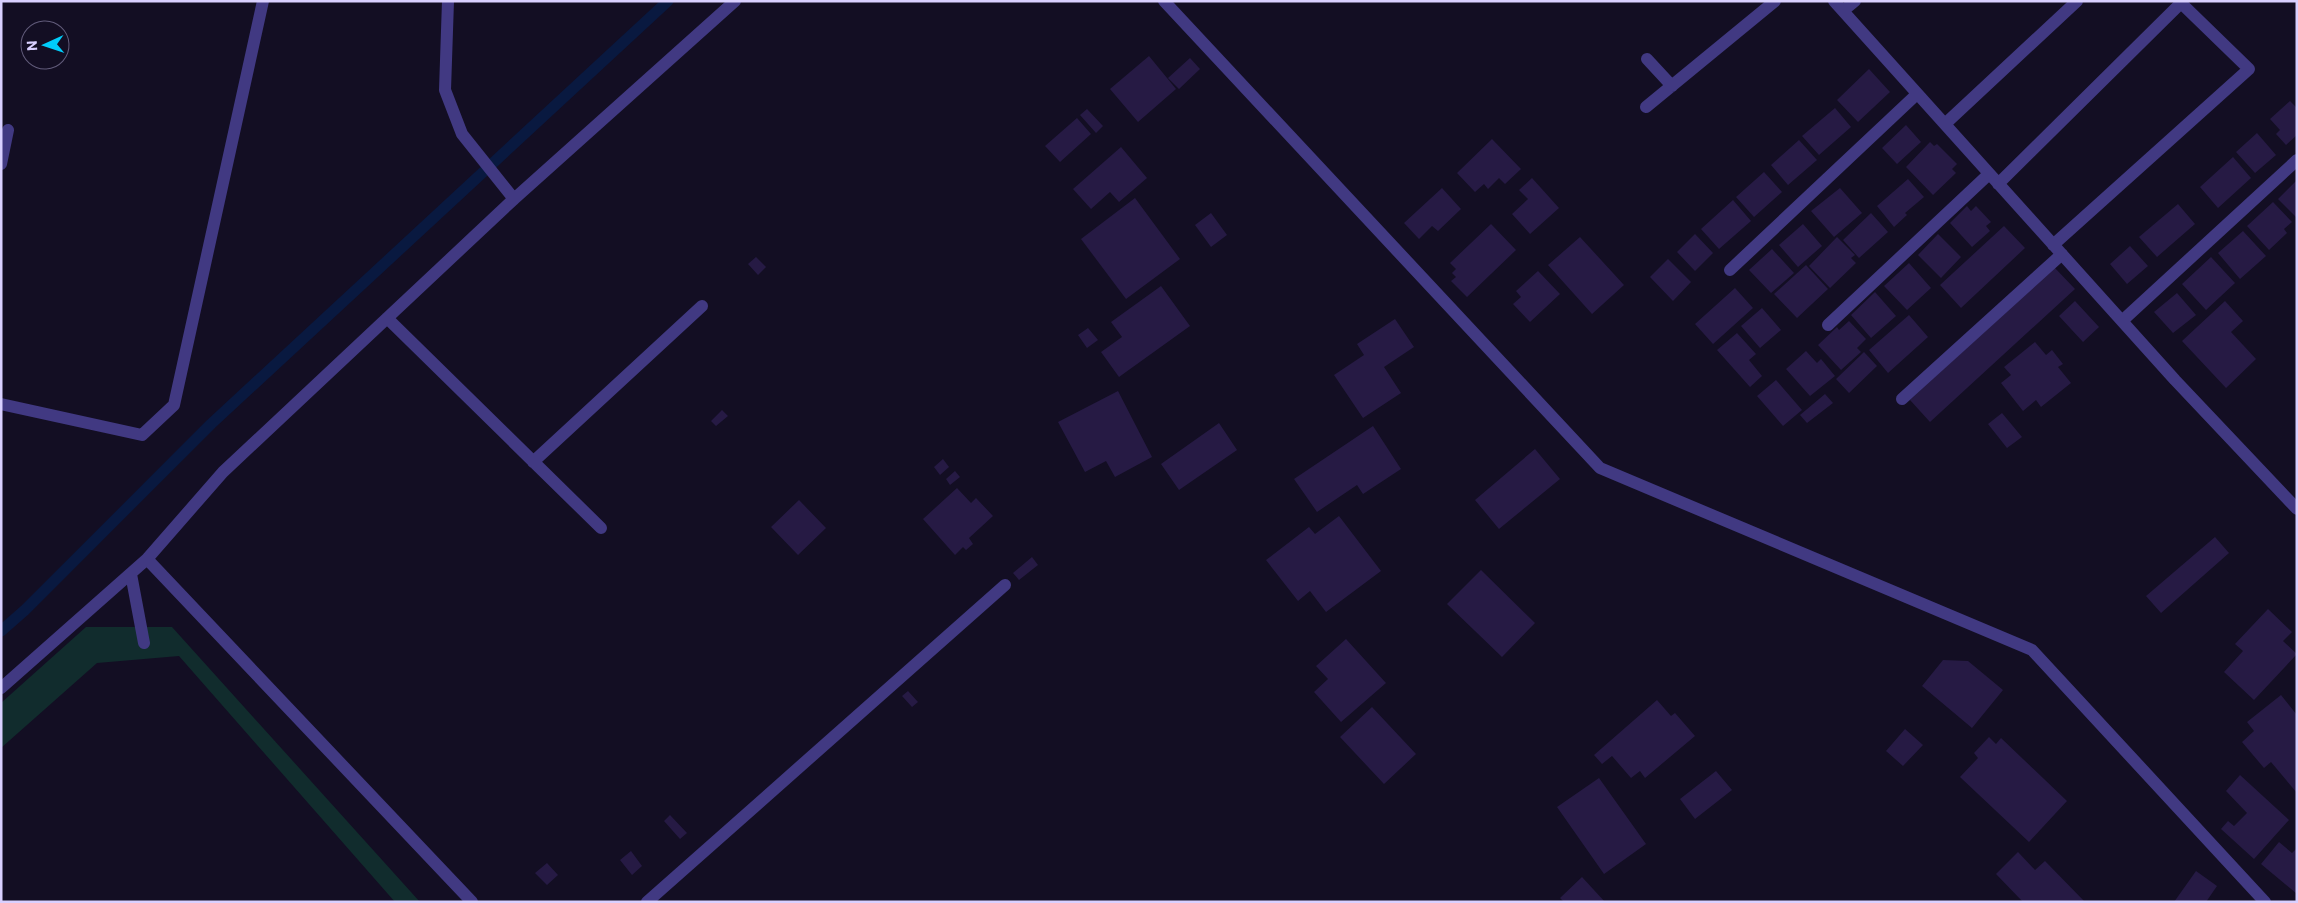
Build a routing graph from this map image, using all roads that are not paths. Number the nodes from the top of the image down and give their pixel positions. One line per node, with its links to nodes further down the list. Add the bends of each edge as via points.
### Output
1 (263, 1): 28 (street, via 174,405 142,435)
2 (448, 1): 20 (street, via 445,90 462,134)
3 (735, 1): 20 (street)
4 (1164, 1): 39 (street, via 1600,468 2032,650)
5 (1775, 1): 11 (street)
6 (1834, 1): 9 (street)
7 (1855, 1): 9 (street)
8 (2077, 1): 14 (street)
9 (1843, 12): 12 (street)
10 (1647, 59): 11 (street)
11 (1672, 86): 13 (street)
12 (1917, 94): 14 (street); 22 (street)
13 (1646, 107)
14 (1945, 124): 18 (street)
15 (8, 130): 17 (street)
16 (2297, 160): 25 (street)
17 (1, 164)
18 (1989, 174): 19 (street); 26 (street)
19 (1998, 184): 21 (street); 21 (street, via 2181,3 2249,69)
20 (514, 199): 24 (street)
21 (2058, 250): 25 (street); 27 (street)
22 (1730, 270)
23 (702, 306): 29 (street)
24 (387, 318): 29 (street); 32 (street, via 223,472)
25 (2122, 321): 30 (street)
26 (1828, 325)
27 (1902, 399)
28 (1, 404)
29 (533, 462): 31 (street)
30 (2297, 509)
31 (600, 528)
32 (147, 559): 33 (street); 37 (street)
33 (131, 574): 35 (street); 36 (street)
34 (1005, 585): 38 (street)
35 (144, 643)
36 (1, 688)
37 (472, 902)
38 (647, 902)
39 (2265, 902)

